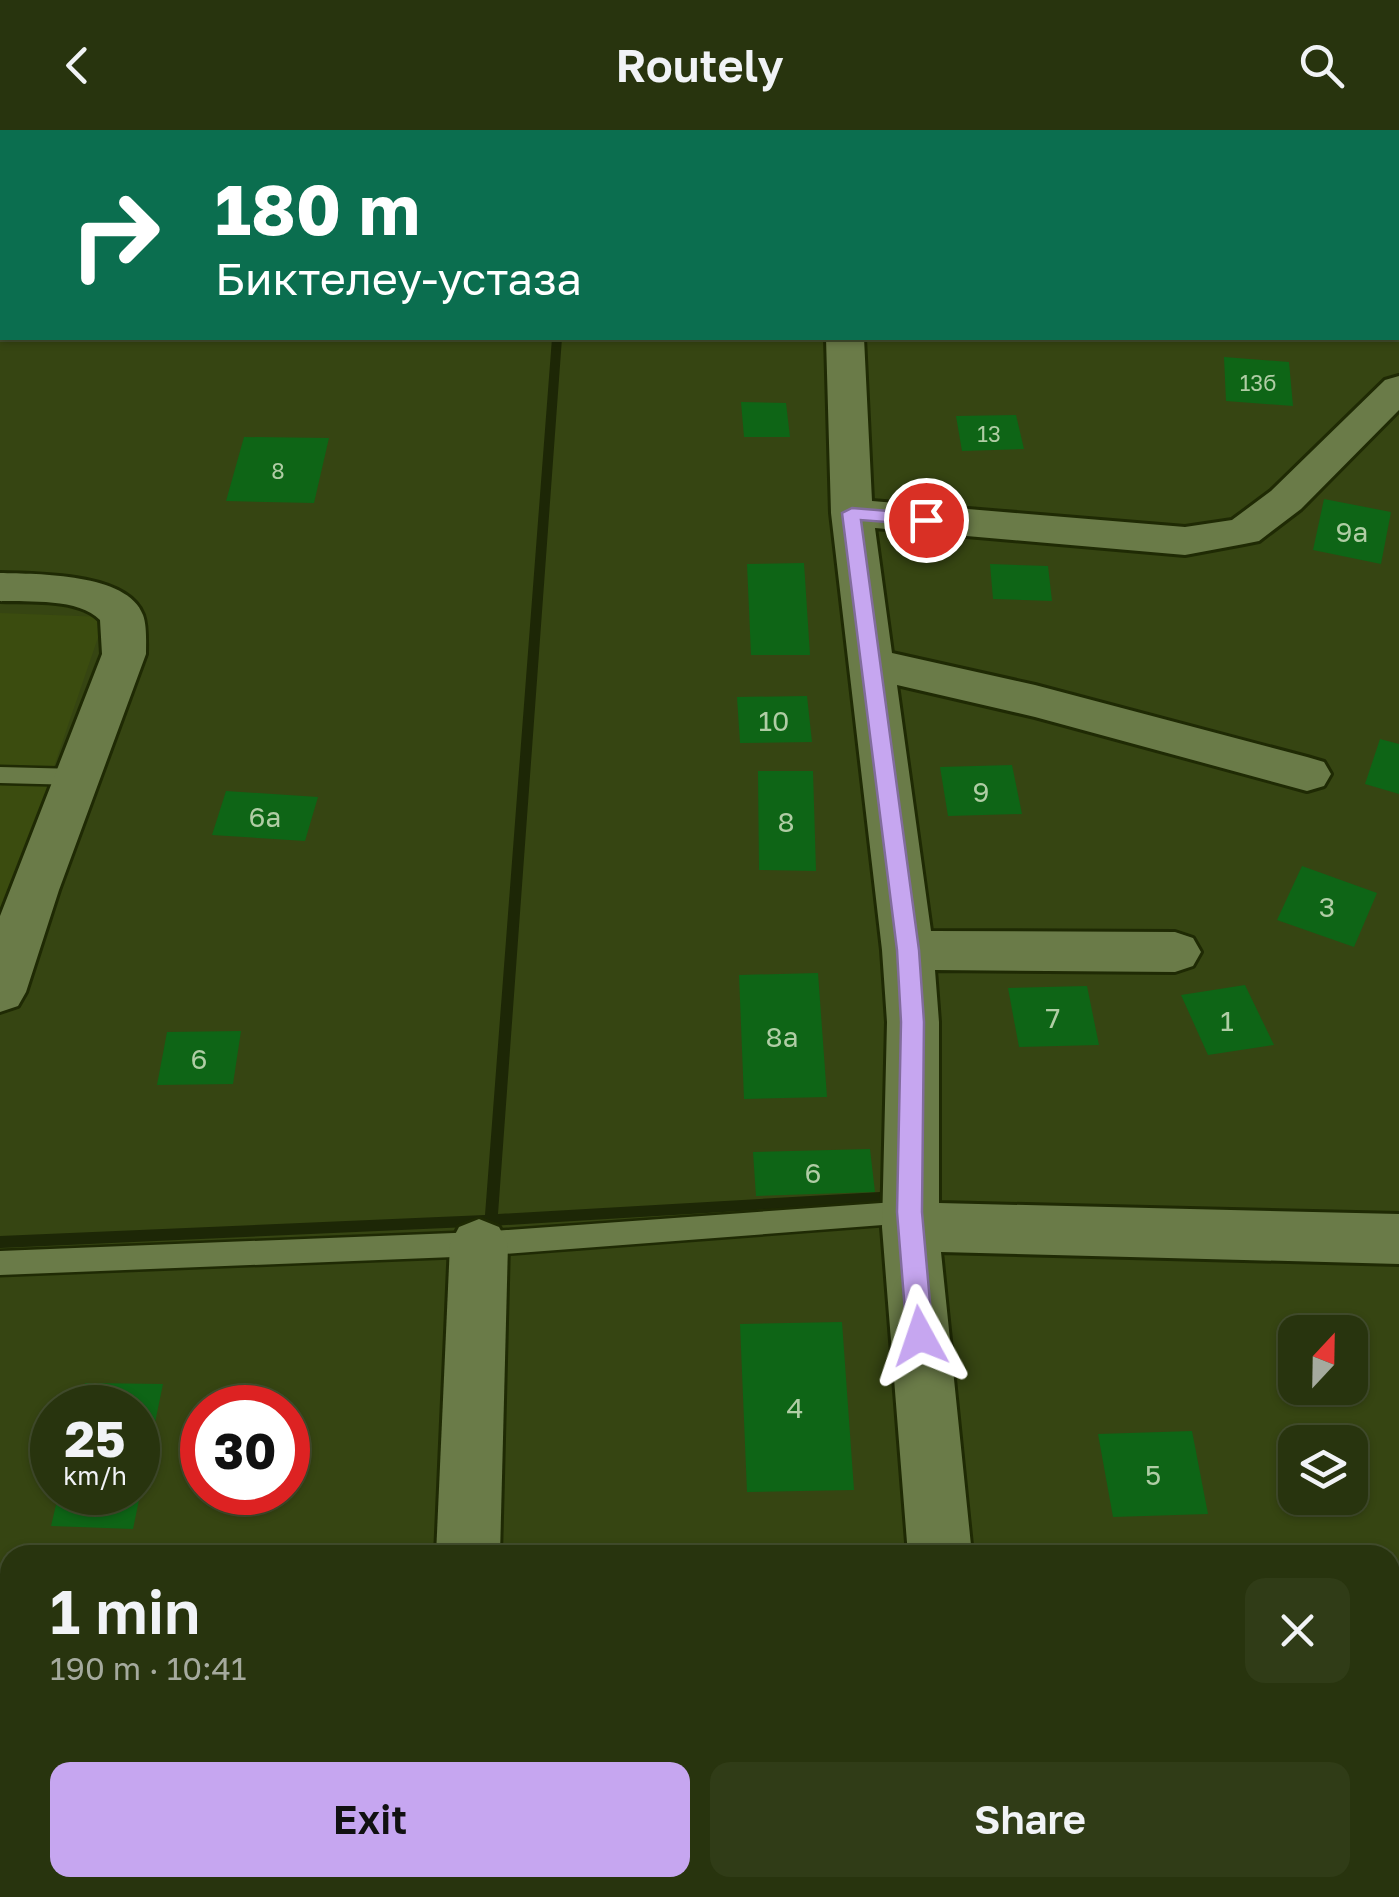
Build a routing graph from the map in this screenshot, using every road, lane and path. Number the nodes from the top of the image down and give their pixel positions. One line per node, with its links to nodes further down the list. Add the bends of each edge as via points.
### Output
1 (845, 340): 3 (street)
2 (1399, 388): 3 (street, via 1286,500 1232,536 1185,541)
3 (852, 513): 5 (street)
4 (0, 588): 8 (street, via 105,599 122,616 124,654)
5 (869, 663): 6 (street); 9 (street)
6 (1307, 774)
7 (0, 775): 8 (lane)
8 (78, 777): 11 (street)
9 (908, 950): 10 (street); 12 (street)
10 (1174, 952)
11 (0, 992)
12 (910, 1220): 13 (street); 14 (lane); 17 (street)
13 (1399, 1239)
14 (479, 1244): 15 (lane); 16 (street)
15 (0, 1264)
16 (468, 1545)
17 (939, 1545)

